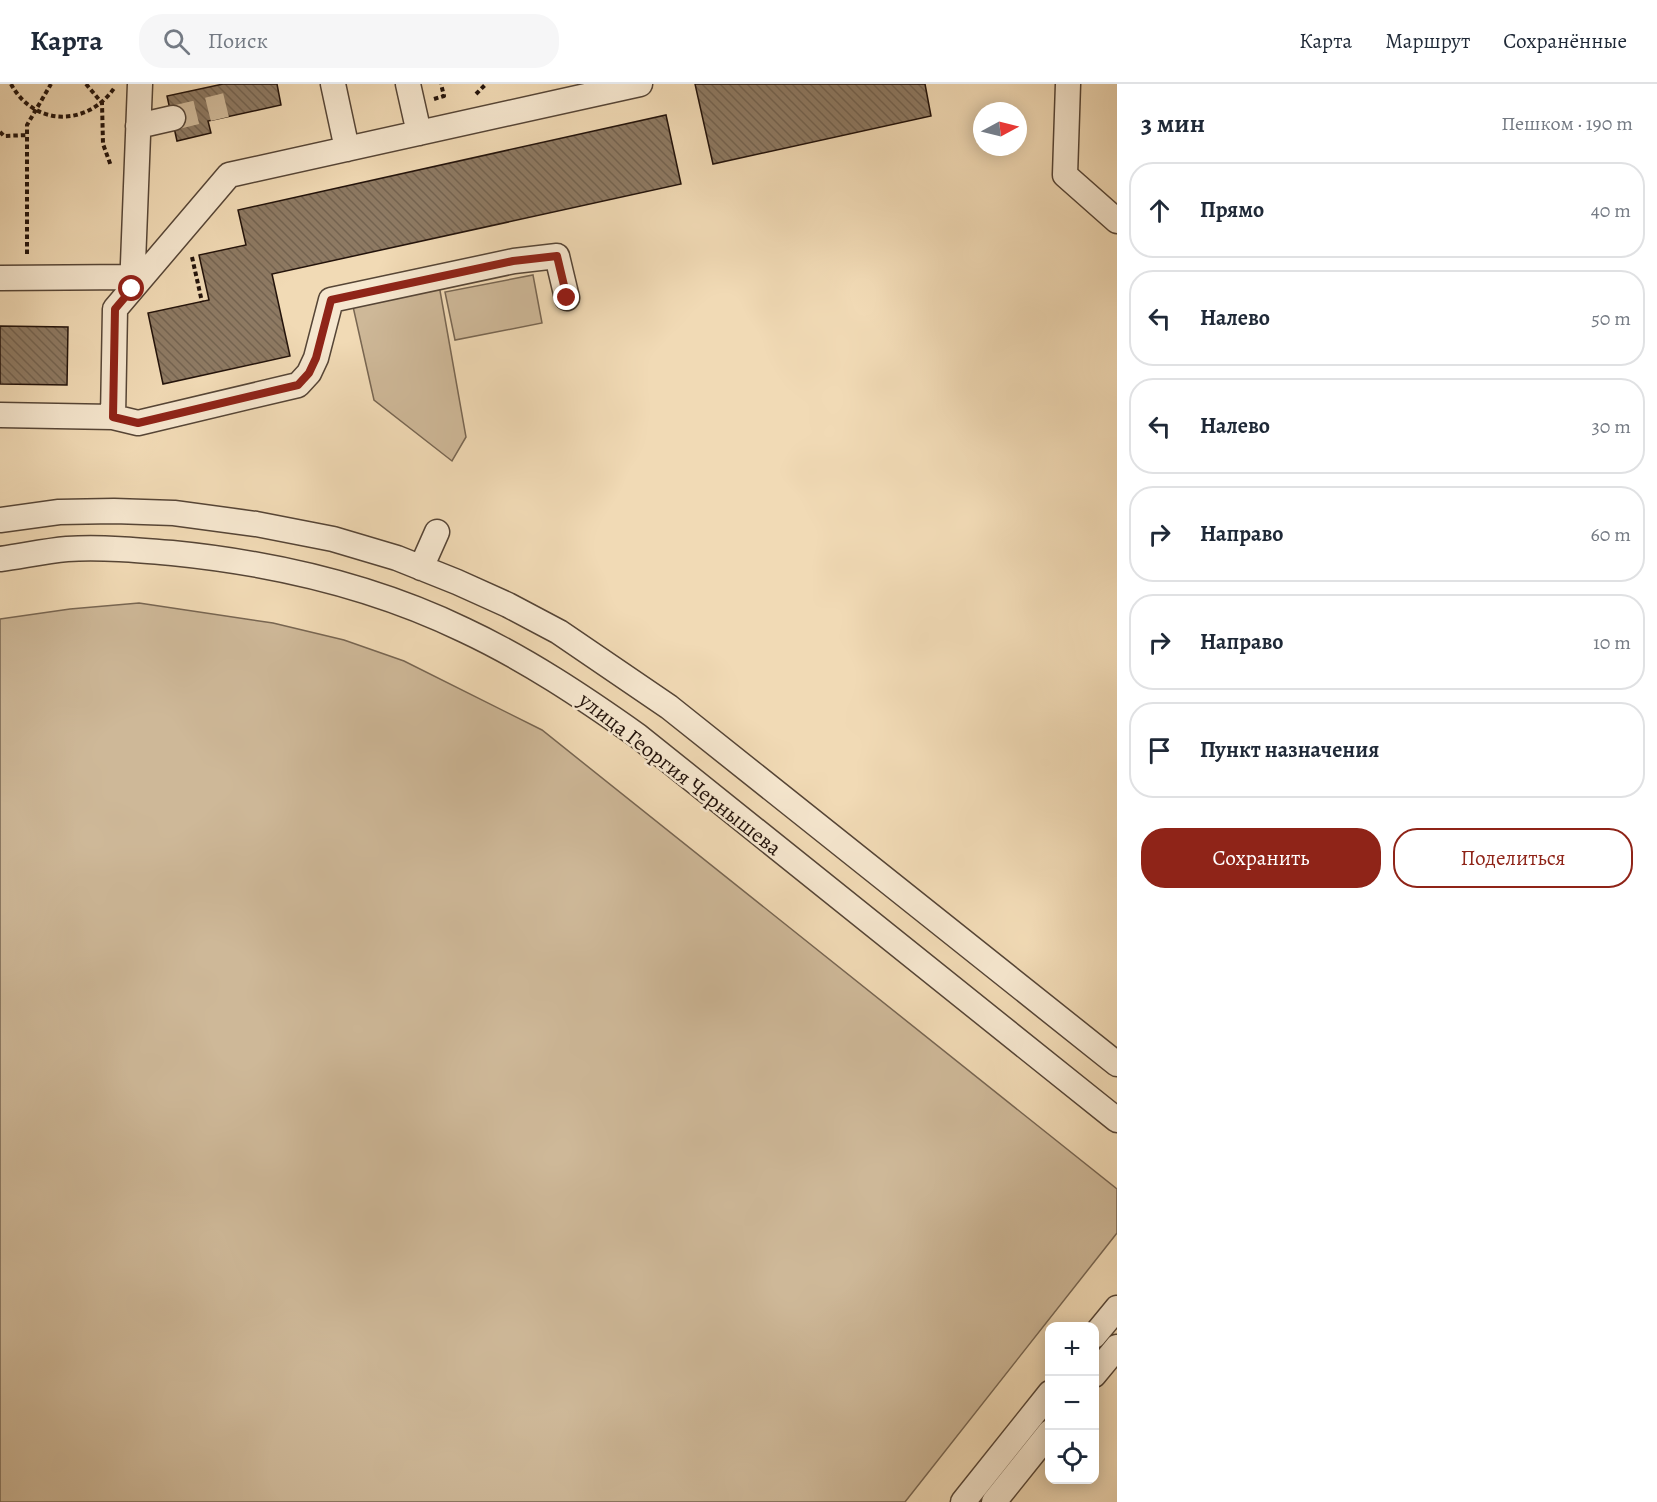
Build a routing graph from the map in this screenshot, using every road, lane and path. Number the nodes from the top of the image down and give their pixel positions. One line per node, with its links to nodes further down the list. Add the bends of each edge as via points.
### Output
1 (10, 84): 13 (path)
2 (51, 84): 13 (path)
3 (86, 84): 12 (path)
4 (117, 84): 12 (path)
5 (140, 84): 15 (street)
6 (333, 84): 19 (street)
7 (408, 84): 17 (street)
8 (441, 84): 11 (path, via 444,96)
9 (640, 84): 17 (street)
10 (1068, 84): 21 (street, via 1065,175)
11 (428, 100)
12 (102, 103): 13 (path, via 86,113 67,117); 20 (path, via 104,144)
13 (36, 110): 18 (path, via 27,125)
14 (171, 110): 15 (street)
15 (138, 117): 25 (street)
16 (0, 132): 18 (path, via 4,136)
17 (419, 133): 19 (street)
18 (27, 135): 23 (path)
19 (348, 148): 25 (street, via 229,175)
20 (111, 167)
21 (1117, 221)
22 (190, 248): 27 (path)
23 (27, 277): 24 (street); 25 (street)
24 (0, 278)
25 (132, 283): 29 (street, via 115,309)
26 (567, 298): 29 (street, via 557,256 513,261 331,300 316,358 298,385 138,423)
27 (202, 302)
28 (0, 415): 29 (street)
29 (113, 417)
30 (0, 520): 33 (street, улица Георгия Чернышева, via 59,512 174,513 333,539)
31 (437, 532): 33 (street)
32 (0, 559): 35 (street, улица Георгия Чернышева, via 68,549 132,549 281,568 369,593 464,629 513,655 638,736)
33 (421, 568): 34 (street, улица Георгия Чернышева, via 508,605 559,632 669,707)
34 (1117, 1064)
35 (1117, 1120)
36 (1117, 1308): 37 (street)
37 (1099, 1331)
38 (1117, 1347): 39 (street)
39 (1099, 1370)
40 (1045, 1399): 42 (street)
41 (1045, 1438): 43 (street)
42 (963, 1502)
43 (994, 1502)

